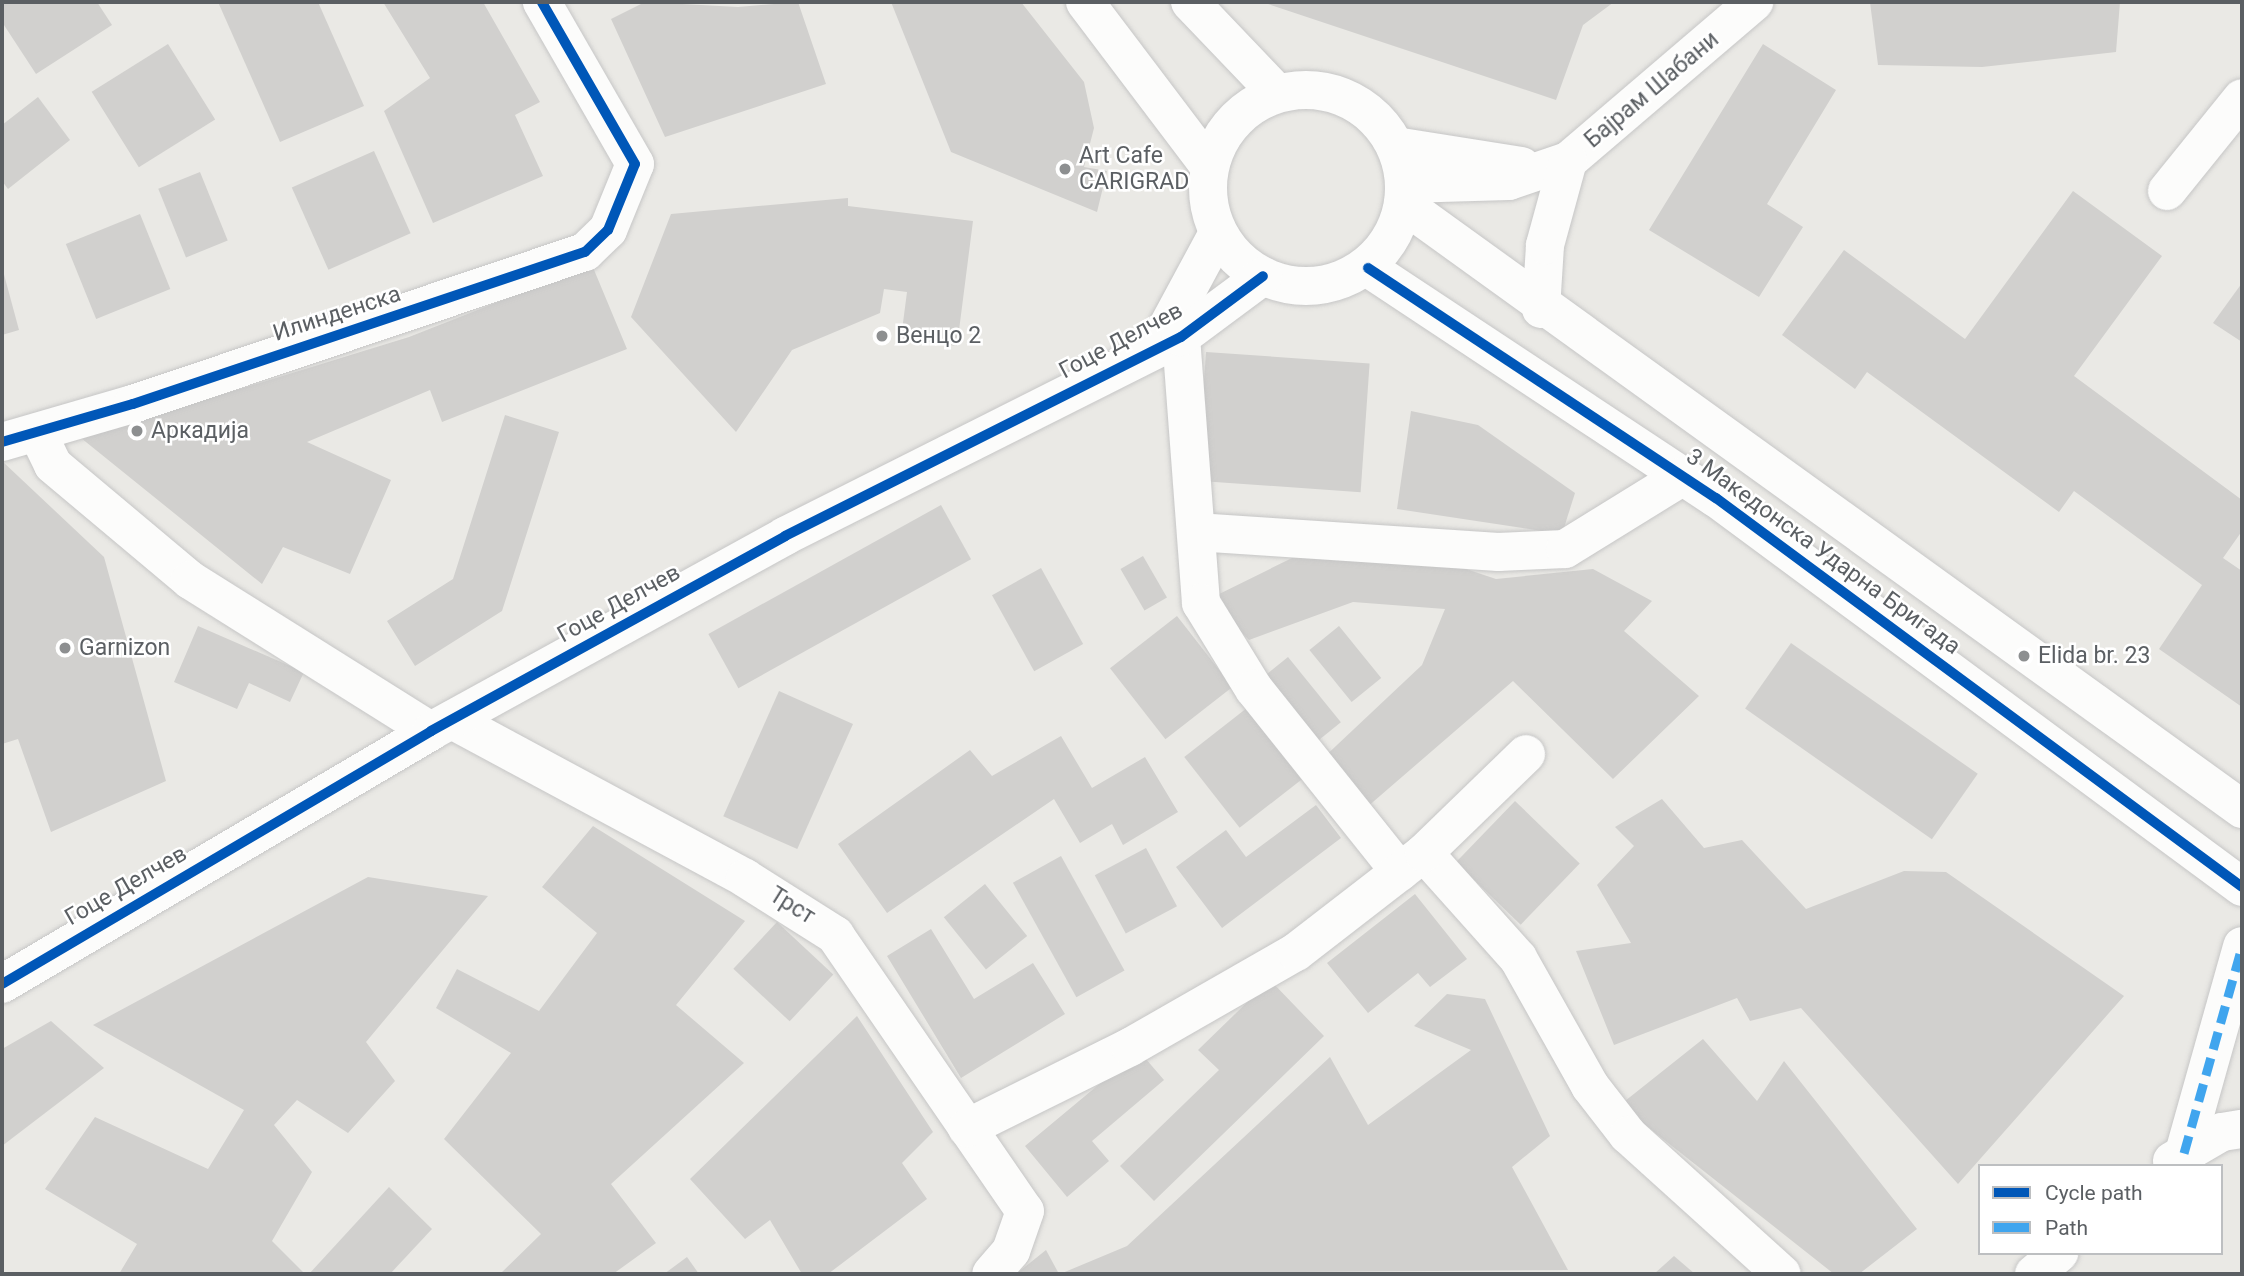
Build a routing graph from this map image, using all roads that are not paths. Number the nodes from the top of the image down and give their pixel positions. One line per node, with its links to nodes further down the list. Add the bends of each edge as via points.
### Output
1 (542, 2): 17 (street, Илинденска, via 635,164 608,230 585,252)
2 (1085, 2): 9 (street)
3 (1190, 2): 5 (street)
4 (1754, 2): 8 (street, Бајрам Шабани)
5 (1277, 93): 7 (street, via 1323,90 1366,109); 9 (street, via 1246,108 1223,134)
6 (2242, 98): 10 (street)
7 (1395, 146): 8 (street); 11 (street)
8 (1556, 165): 11 (street, Бајрам Шабани, via 1472,186); 15 (street)
9 (1209, 166): 12 (street, via 1208,201)
10 (2166, 191)
11 (1405, 195): 13 (street); 15 (street, 3 Македонска Ударна Бригада)
12 (1218, 233): 14 (street, via 1237,258); 16 (street, Гоце Делчев)
13 (1368, 268): 14 (street, via 1307,286); 18 (street, 3 Македонска Ударна Бригада)
14 (1263, 276): 16 (street, Гоце Делчев)
15 (1541, 309): 22 (street, 3 Македонска Ударна Бригада)
16 (1168, 343): 19 (street); 20 (street, Гоце Делчев, via 785,536)
17 (20, 438): 20 (street, Трст, via 190,580)
18 (1683, 476): 19 (street, via 1565,549 1498,552); 24 (street, 3 Македонска Ударна Бригада)
19 (1196, 532): 23 (street, via 1208,614 1254,690)
20 (442, 726): 26 (street, Гоце Делчев); 27 (street, Трст, via 745,878 835,935)
21 (1526, 754): 23 (street)
22 (2242, 809)
23 (1412, 862): 27 (street, via 1296,952); 32 (street, via 1518,958 1590,1086 1628,1135)
24 (2242, 887)
25 (2242, 946): 29 (street)
26 (2, 984)
27 (967, 1128): 31 (street, Трст, via 1025,1211 1011,1251)
28 (2242, 1129): 29 (street)
29 (2175, 1159)
30 (2057, 1255): 33 (street)
31 (990, 1274)
32 (1783, 1274)
33 (2034, 1274)

